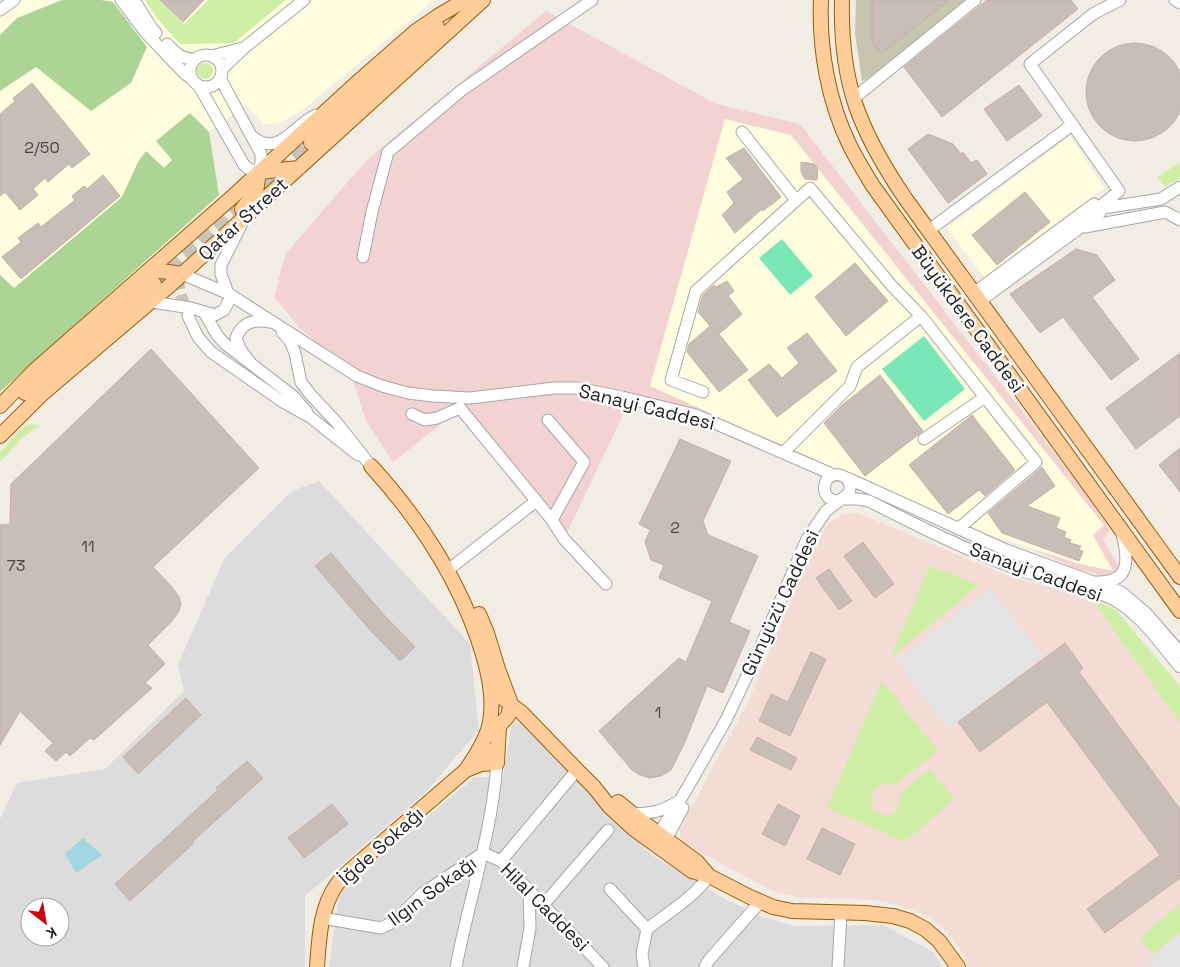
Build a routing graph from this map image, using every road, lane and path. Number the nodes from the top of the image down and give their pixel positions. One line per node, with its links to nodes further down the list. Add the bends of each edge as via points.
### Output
1 (14, 0): 14 (street)
2 (121, 0): 19 (street, via 146,33)
3 (134, 0): 17 (street, via 151,27 176,53 186,59)
4 (304, 0): 15 (street)
5 (465, 0): 21 (main road, via 416,31); 25 (main road)
6 (483, 0): 26 (main road, Qatar Street)
7 (592, 0): 36 (street, via 462,90 388,152)
8 (821, 0): 67 (main road, Büyükdere Caddesi, via 821,28 834,105 850,147 872,186)
9 (842, 0): 20 (main road, Büyükdere Caddesi, via 845,65)
10 (975, 0): 20 (street)
11 (1120, 0): 22 (street, via 1093,14 1030,64)
12 (1175, 0): 13 (street)
13 (1180, 3)
14 (0, 10)
15 (244, 48): 16 (street); 18 (street)
16 (211, 56): 17 (street); 18 (street, via 219,62)
17 (195, 59): 19 (street, via 190,68)
18 (222, 73): 19 (street, via 211,87); 24 (street)
19 (195, 82): 27 (street, via 244,165)
20 (853, 99): 34 (main road, Büyükdere Caddesi, via 876,153)
21 (326, 110): 24 (street, via 312,116 274,145); 27 (main road)
22 (1072, 125): 30 (street, via 1119,191); 34 (street)
23 (742, 132): 29 (street)
24 (253, 138): 27 (street, via 261,154)
25 (311, 142)
26 (299, 168): 27 (main road); 31 (main road, Qatar Street)
27 (258, 172): 35 (main road, via 256,192); 37 (main road)
28 (1180, 187): 30 (street, via 1161,199)
29 (796, 200): 45 (street, via 810,188); 48 (street, via 696,291 671,380)
30 (1097, 209): 33 (street, via 1100,213); 41 (street, via 1094,204)
31 (248, 213): 35 (main road, Qatar Street); 40 (street, via 220,266)
32 (1180, 220): 33 (street, via 1165,212)
33 (1082, 227): 41 (street)
34 (929, 230): 41 (main road, Büyükdere Caddesi)
35 (210, 249): 38 (main road, Qatar Street)
36 (364, 257)
37 (147, 272): 38 (main road); 50 (main road, via 34,371)
38 (182, 274): 40 (street, Sanayi Caddesi); 42 (main road, Qatar Street)
39 (154, 284): 52 (main road)
40 (230, 294): 43 (street, via 224,310 215,315); 46 (street, Sanayi Caddesi)
41 (977, 297): 69 (main road, Büyükdere Caddesi)
42 (152, 302): 43 (street); 55 (main road, Qatar Street, via 41,395)
43 (204, 312): 47 (street, via 221,339)
44 (188, 316): 53 (street, via 198,338 211,352)
45 (921, 316): 49 (street); 57 (street, via 857,367 850,386)
46 (278, 326): 47 (street, via 256,320 246,323 238,332 236,338 240,349); 57 (street, Sanayi Caddesi, via 357,376 408,393 470,398 577,388 696,415); 58 (street, via 295,353 301,382)
47 (250, 362): 53 (street, via 292,396)
48 (703, 392)
49 (985, 397): 56 (street); 66 (street, via 1036,462)
50 (0, 406)
51 (412, 414): 63 (street, via 425,420 460,408)
52 (0, 416)
53 (310, 417): 58 (street)
54 (548, 420): 64 (street, via 584,462)
55 (0, 436)
56 (924, 439)
57 (784, 452): 59 (street, Sanayi Caddesi)
58 (371, 466): 68 (main road, via 409,511)
59 (834, 474): 60 (street); 61 (street, via 826,479)
60 (847, 478): 62 (street, via 850,490); 66 (street, Sanayi Caddesi)
61 (825, 492): 62 (street, via 831,499); 65 (street)
62 (841, 500): 65 (street); 74 (street, Sanayi Caddesi, via 869,501 1008,566 1107,596 1122,604 1139,620)
63 (536, 501): 64 (street); 68 (street)
64 (552, 520): 71 (street)
65 (818, 522): 83 (street, Günyüzü Caddesi, via 807,539 726,720); 86 (street, Günyüzü Caddesi, via 814,540 740,704)
66 (958, 529): 70 (street, Sanayi Caddesi)
67 (1121, 530): 70 (street, via 1126,548 1123,572 1107,582); 72 (main road, Büyükdere Caddesi)
68 (448, 570): 75 (main road, via 477,633); 76 (main road, via 460,581 476,608)
69 (1180, 576)
70 (1092, 582): 73 (street, Sanayi Caddesi, via 1121,592 1137,604)
71 (606, 584)
72 (1180, 611)
73 (1180, 652)
74 (1180, 668)
75 (489, 676): 76 (main road, via 501,697); 77 (main road)
76 (511, 704): 77 (main road, via 508,716); 81 (main road)
77 (493, 720): 78 (main road); 79 (main road)
78 (477, 753): 79 (main road, via 488,750); 80 (main road)
79 (497, 758): 80 (main road); 87 (street)
80 (466, 770): 95 (main road, İğde Sokağı, via 354,867 337,885)
81 (578, 770): 82 (main road); 88 (street)
82 (594, 787): 84 (main road, via 616,799); 86 (main road, via 609,806)
83 (680, 800): 84 (street, via 657,812); 86 (street, Günyüzü Caddesi)
84 (631, 813): 86 (main road)
85 (608, 830): 93 (street)
86 (660, 841): 89 (main road, via 692,871)
87 (483, 853): 88 (street, Hilal Caddesi); 95 (street, Ilgın Sokağı, via 423,893 395,922 381,928); 97 (street)
88 (501, 861): 90 (street, Hilal Caddesi)
89 (709, 876): 92 (main road); 96 (street, via 690,898)
90 (529, 889): 93 (street, Hilal Caddesi); 99 (street, via 530,928)
91 (610, 889): 96 (street)
92 (761, 902): 94 (main road, via 792,911); 102 (street)
93 (544, 904): 100 (street, Hilal Caddesi)
94 (842, 912): 103 (street); 104 (main road, via 893,916 910,921 939,941)
95 (322, 918): 98 (main road, İğde Sokağı)
96 (647, 929): 101 (street, via 642,954)
97 (459, 966)
98 (317, 967)
99 (523, 967)
100 (603, 967)
101 (644, 967)
102 (705, 967)
103 (838, 967)
104 (958, 967)

